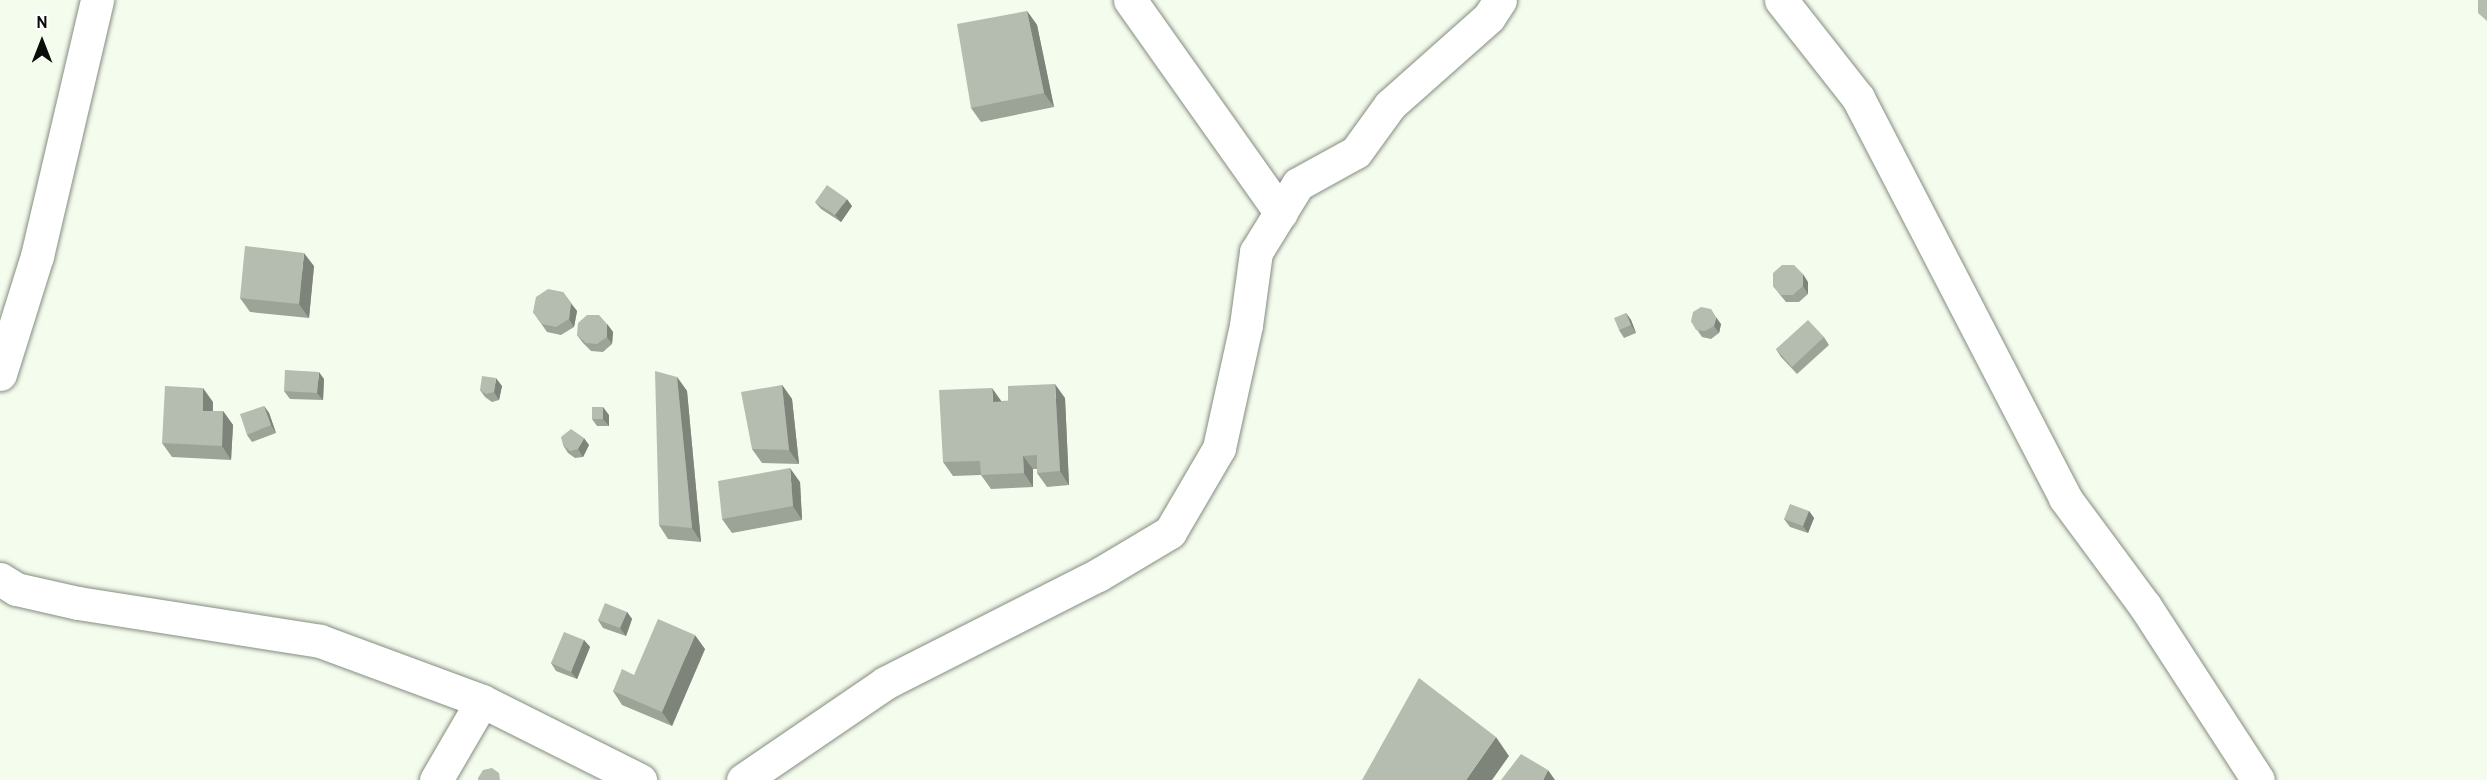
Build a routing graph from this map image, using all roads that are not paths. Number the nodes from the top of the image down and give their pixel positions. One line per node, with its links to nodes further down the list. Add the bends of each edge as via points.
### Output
1 (97, 0): 6 (street, via 37,256)
2 (1130, 0): 5 (street)
3 (1500, 0): 5 (street, via 1489,17 1390,105 1356,152 1298,184)
4 (1781, 0): 12 (street, via 1858,98 2065,498 2145,606)
5 (1281, 213): 11 (street, via 1256,252 1246,325 1219,448 1170,532 1098,575 885,683)
6 (2, 360)
7 (0, 579): 8 (street, via 16,589 78,603 320,640)
8 (482, 701): 9 (street); 10 (street)
9 (436, 780)
10 (640, 780)
11 (743, 780)
12 (2258, 780)

